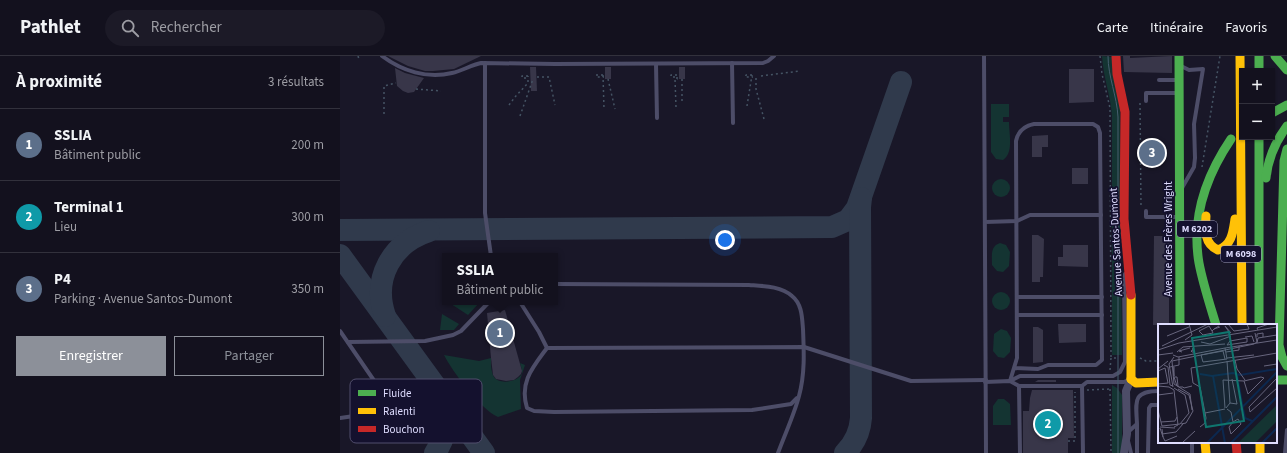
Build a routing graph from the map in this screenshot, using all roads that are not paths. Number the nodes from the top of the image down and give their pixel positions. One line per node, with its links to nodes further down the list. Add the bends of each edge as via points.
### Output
1 (382, 56): 9 (lane, via 408,71 427,75 451,73)
2 (774, 56): 10 (lane, via 763,63)
3 (984, 56): 35 (lane)
4 (1116, 56): 38 (main road, Avenue Santos-Dumont, via 1125,112 1124,219)
5 (1240, 56): 29 (main road, M 6098)
6 (1259, 56): 12 (main road)
7 (1276, 56): 13 (main road)
8 (1179, 60): 15 (main road, Avenue des Frères Wright); 30 (lane, via 1189,70 1204,69 1194,124 1194,167)
9 (485, 63): 11 (lane); 37 (lane, via 485,213)
10 (732, 63): 11 (lane); 23 (lane)
11 (656, 64): 22 (lane)
12 (1259, 68)
13 (1287, 70)
14 (1159, 80): 15 (lane)
15 (1179, 80): 16 (main road, Avenue des Frères Wright)
16 (1179, 93): 18 (lane, via 1146,93); 30 (main road, Avenue des Frères Wright)
17 (1287, 96): 19 (main road)
18 (1146, 99)
19 (1275, 102)
20 (1287, 105): 21 (main road)
21 (1275, 111)
22 (657, 118)
23 (733, 123)
24 (1287, 126): 36 (main road, via 1276,142 1268,162)
25 (1231, 139): 47 (main road, M 6202, via 1206,183 1200,201 1197,226 1199,262)
26 (1259, 140): 36 (main road, M 6098)
27 (1287, 149): 54 (main road, via 1284,160 1279,345)
28 (1232, 151): 29 (main road, M 6202, via 1218,174 1208,205 1206,236 1207,242 1214,249 1223,249 1230,242)
29 (1240, 184): 48 (main road, M 6098)
30 (1180, 191): 33 (main road, Avenue des Frères Wright)
31 (1146, 213): 33 (lane, via 1146,217)
32 (1101, 215): 34 (lane, via 1030,215); 34 (lane, via 1098,127 1090,124 1034,124 1022,130 1016,141); 41 (lane)
33 (1180, 217): 46 (main road, Avenue des Frères Wright)
34 (1017, 221): 35 (lane); 40 (lane)
35 (985, 222): 59 (lane)
36 (1260, 246): 49 (main road, M 6098)
37 (491, 253)
38 (1128, 257): 58 (main road, Avenue Santos-Dumont, via 1131,285); 60 (lane, via 1124,283 1125,362 1120,372 1110,376 1020,376)
39 (558, 284): 52 (lane, via 749,285 783,290 800,304)
40 (1017, 297): 41 (lane); 44 (lane)
41 (1102, 297): 45 (lane)
42 (487, 305): 51 (lane, via 461,331 453,335 425,341)
43 (522, 305): 53 (lane)
44 (1017, 315): 45 (lane); 55 (lane, via 1018,358)
45 (1102, 315): 55 (lane, via 1102,357 1099,364 1048,366 1038,370)
46 (1180, 324)
47 (1216, 324)
48 (1242, 324)
49 (1259, 324)
50 (340, 332): 51 (lane)
51 (348, 342): 57 (lane)
52 (804, 347): 53 (lane); 59 (lane, via 911,381); 65 (lane)
53 (547, 348): 65 (lane, via 525,382 524,399 527,408 534,411 752,410 791,404)
54 (1287, 366)
55 (1014, 368): 60 (lane)
56 (1158, 375): 58 (main road, via 1136,375)
57 (373, 379)
58 (1131, 379): 61 (main road, via 1136,383); 63 (lane, via 1124,382 1087,382); 71 (street, via 1126,391)
59 (985, 381): 60 (lane); 75 (lane)
60 (1010, 381): 62 (lane)
61 (1158, 382)
62 (1019, 386): 63 (lane); 76 (lane)
63 (1082, 388): 77 (lane)
64 (1158, 391): 69 (lane, via 1146,392 1138,398)
65 (799, 396): 74 (lane)
66 (1158, 405): 81 (lane, via 1149,408)
67 (350, 417): 68 (lane)
68 (340, 418)
69 (1137, 424): 71 (lane); 80 (lane)
70 (1287, 431): 73 (lane)
71 (1127, 434): 78 (street); 79 (lane)
72 (1236, 443): 82 (main road)
73 (1286, 450)
74 (778, 453)
75 (986, 453)
76 (1020, 453)
77 (1083, 453)
78 (1124, 453)
79 (1131, 453)
80 (1137, 453)
81 (1148, 453)
82 (1237, 453)

